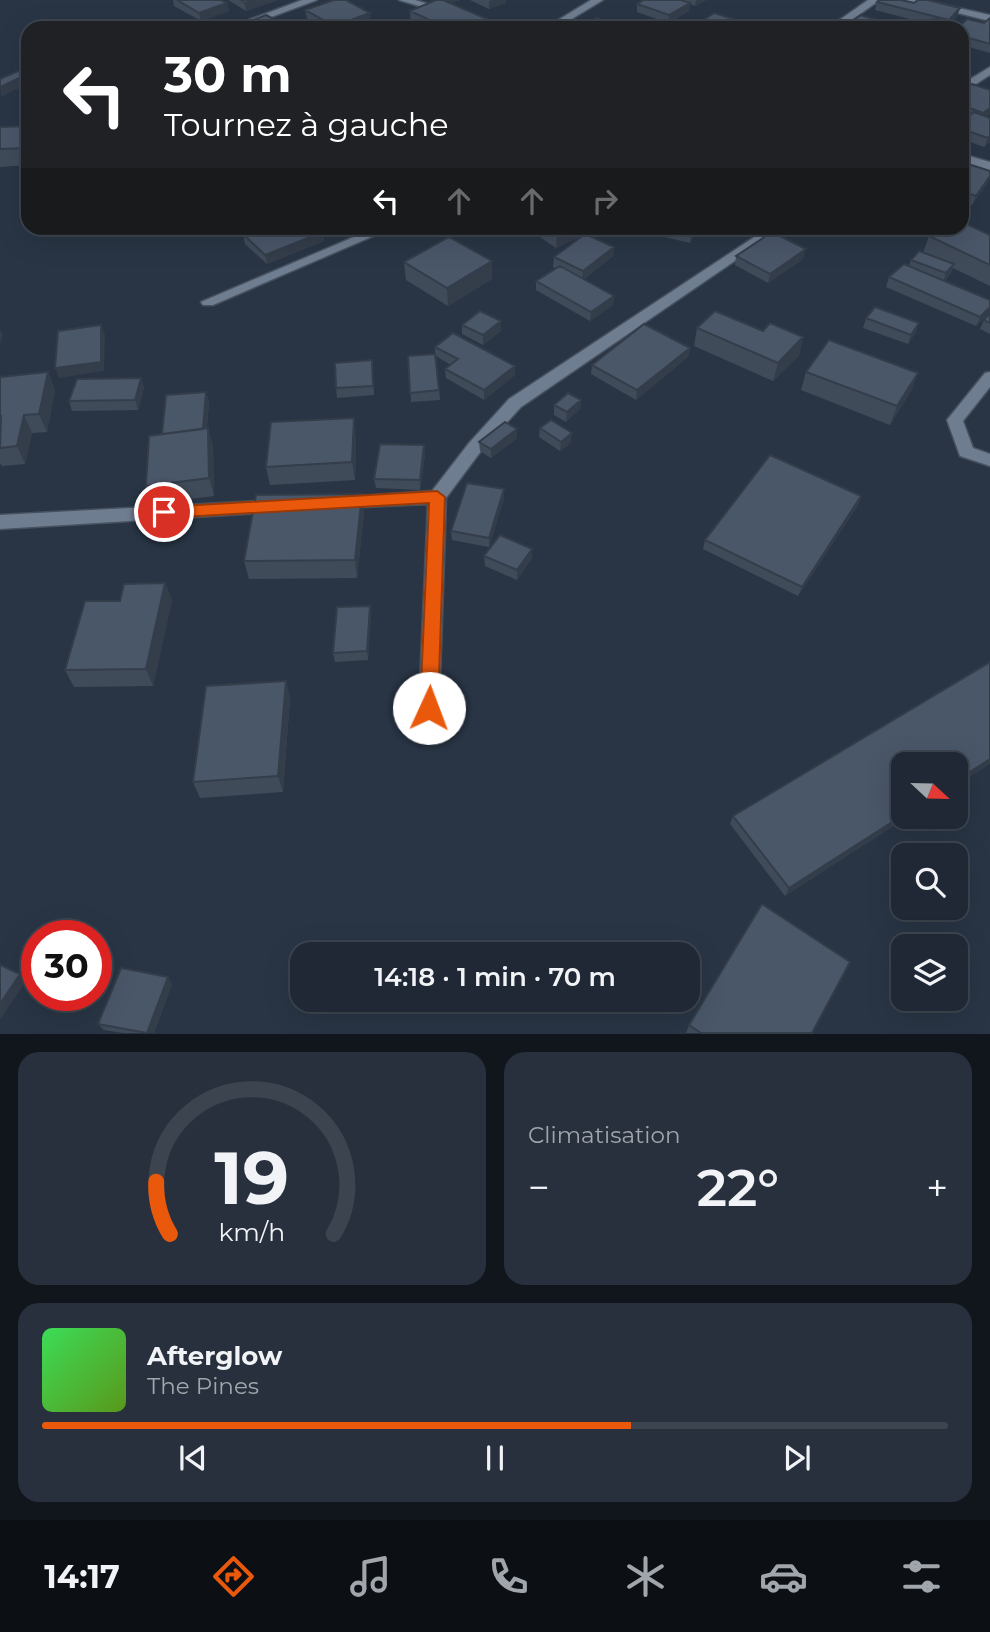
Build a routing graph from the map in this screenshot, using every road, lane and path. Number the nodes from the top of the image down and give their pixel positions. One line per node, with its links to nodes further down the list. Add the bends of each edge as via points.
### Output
1 (312, 0): 7 (street)
2 (404, 0): 8 (street)
3 (598, 0): 9 (street)
4 (875, 0): 10 (street)
5 (910, 0): 6 (street)
6 (990, 18)
7 (252, 21)
8 (478, 21)
9 (562, 21)
10 (844, 21)
11 (990, 70): 12 (street)
12 (969, 85)
13 (969, 160): 14 (street)
14 (990, 166)
15 (368, 235): 17 (street)
16 (766, 235): 20 (street, via 515,403)
17 (208, 302)
18 (990, 377): 19 (street, via 955,420 966,452)
19 (990, 460)
20 (437, 497): 21 (street); 24 (street)
21 (328, 503)
22 (301, 505): 23 (street)
23 (0, 522)
24 (429, 708)

